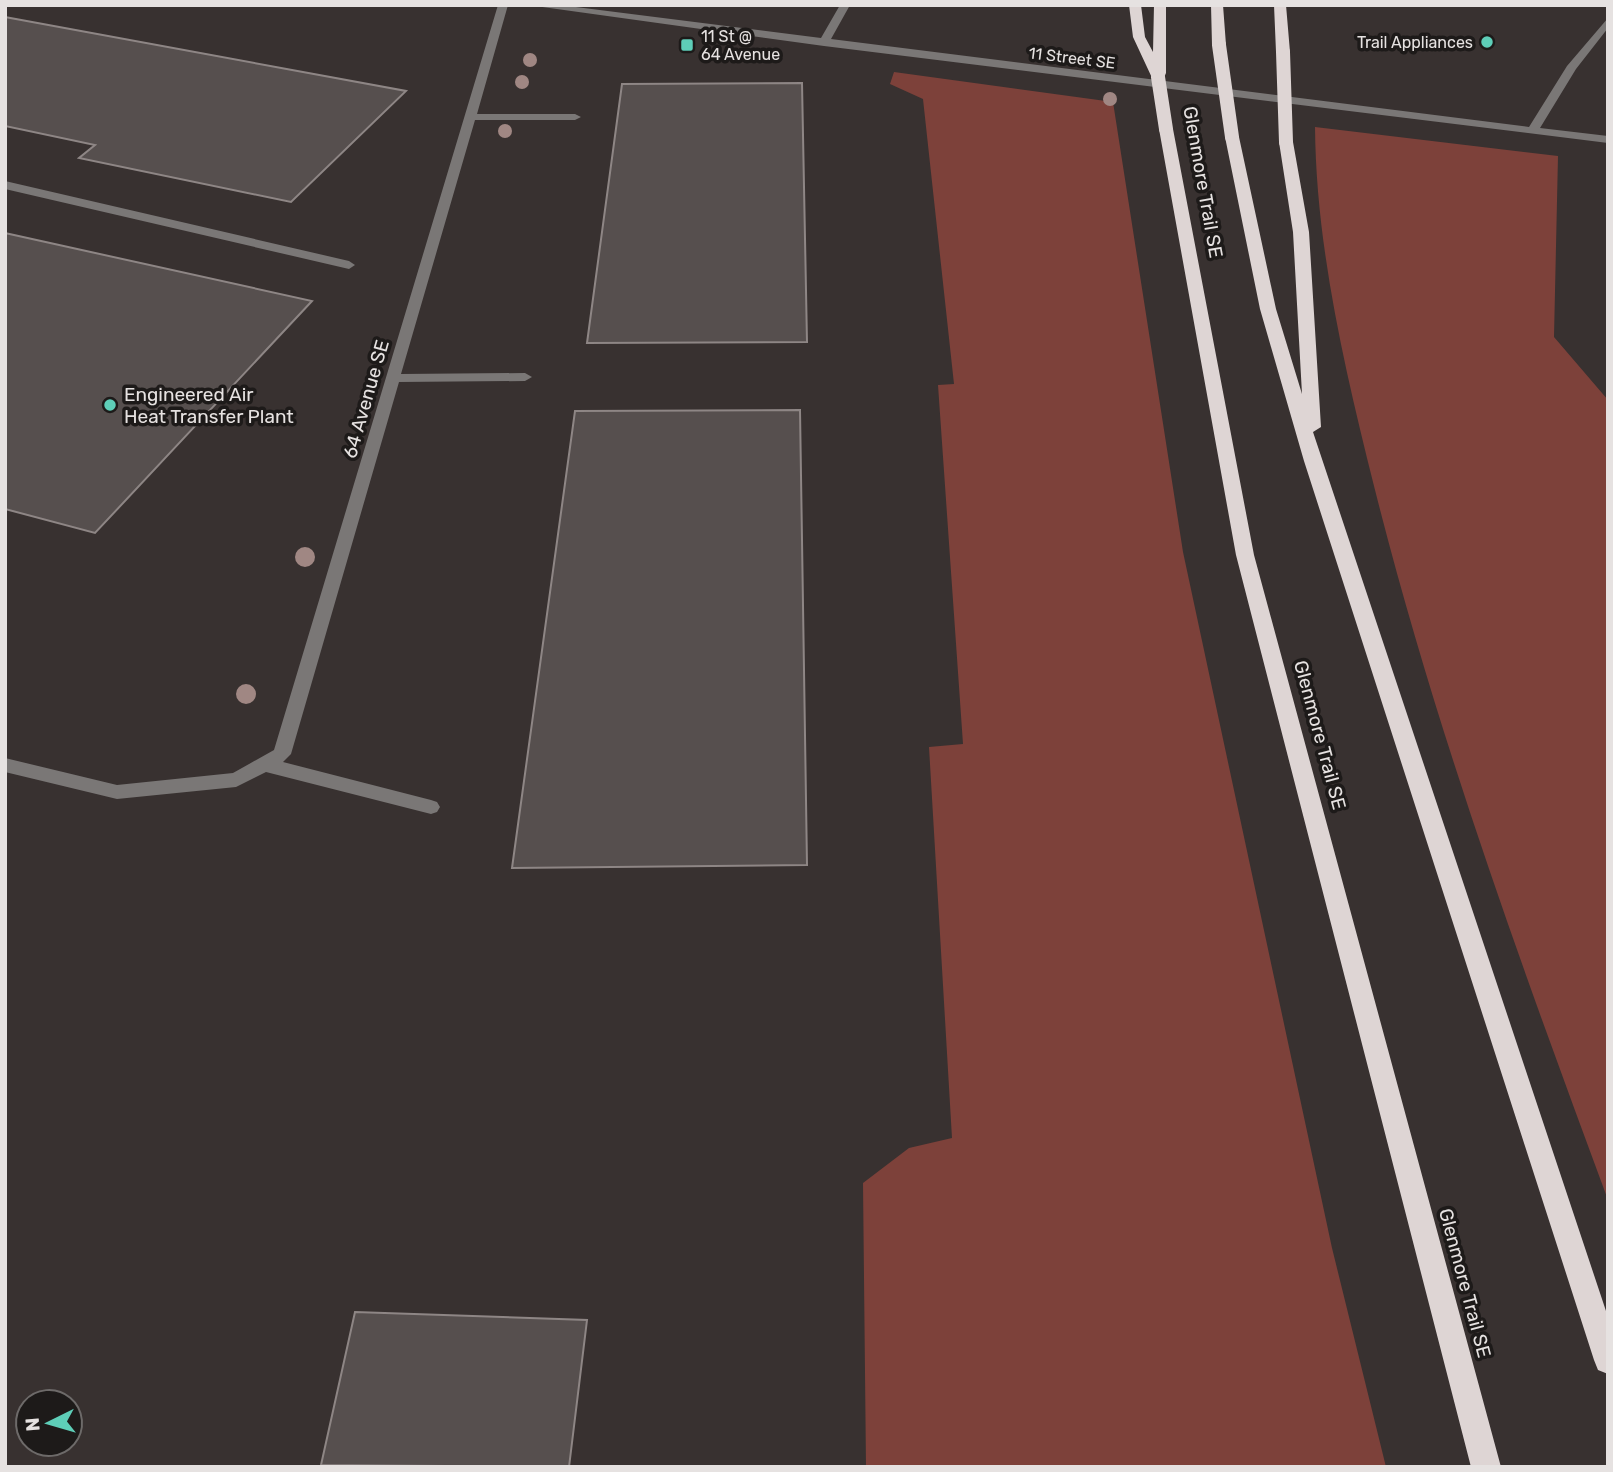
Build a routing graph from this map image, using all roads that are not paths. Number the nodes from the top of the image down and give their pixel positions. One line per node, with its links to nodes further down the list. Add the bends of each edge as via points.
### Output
1 (503, 5): 11 (street, 64 Avenue SE)
2 (533, 5): 9 (street, 11 Street SE)
3 (845, 5): 9 (street)
4 (1135, 5): 10 (highway, via 1139,37)
5 (1160, 5): 10 (highway, Glenmore Trail SE)
6 (1217, 5): 19 (highway, Glenmore Trail SE, bridge, via 1232,137 1268,309)
7 (1280, 5): 19 (highway, bridge, via 1286,142 1301,232)
8 (1608, 21): 13 (street, via 1571,68)
9 (824, 43): 13 (street, 11 Street SE)
10 (1158, 76): 24 (highway, Glenmore Trail SE, bridge, via 1245,555)
11 (470, 117): 12 (street); 18 (street, 64 Avenue SE)
12 (575, 117)
13 (1533, 130): 14 (street, 11 Street SE)
14 (1608, 140)
15 (5, 185): 16 (street)
16 (349, 265)
17 (525, 377): 18 (street)
18 (393, 378): 20 (street, 64 Avenue SE, via 282,754)
19 (1313, 461): 23 (highway, Glenmore Trail SE)
20 (264, 764): 21 (street, 64 Avenue SE, via 236,780 117,792); 22 (street)
21 (5, 765)
22 (431, 807)
23 (1608, 1360)
24 (1486, 1467)

